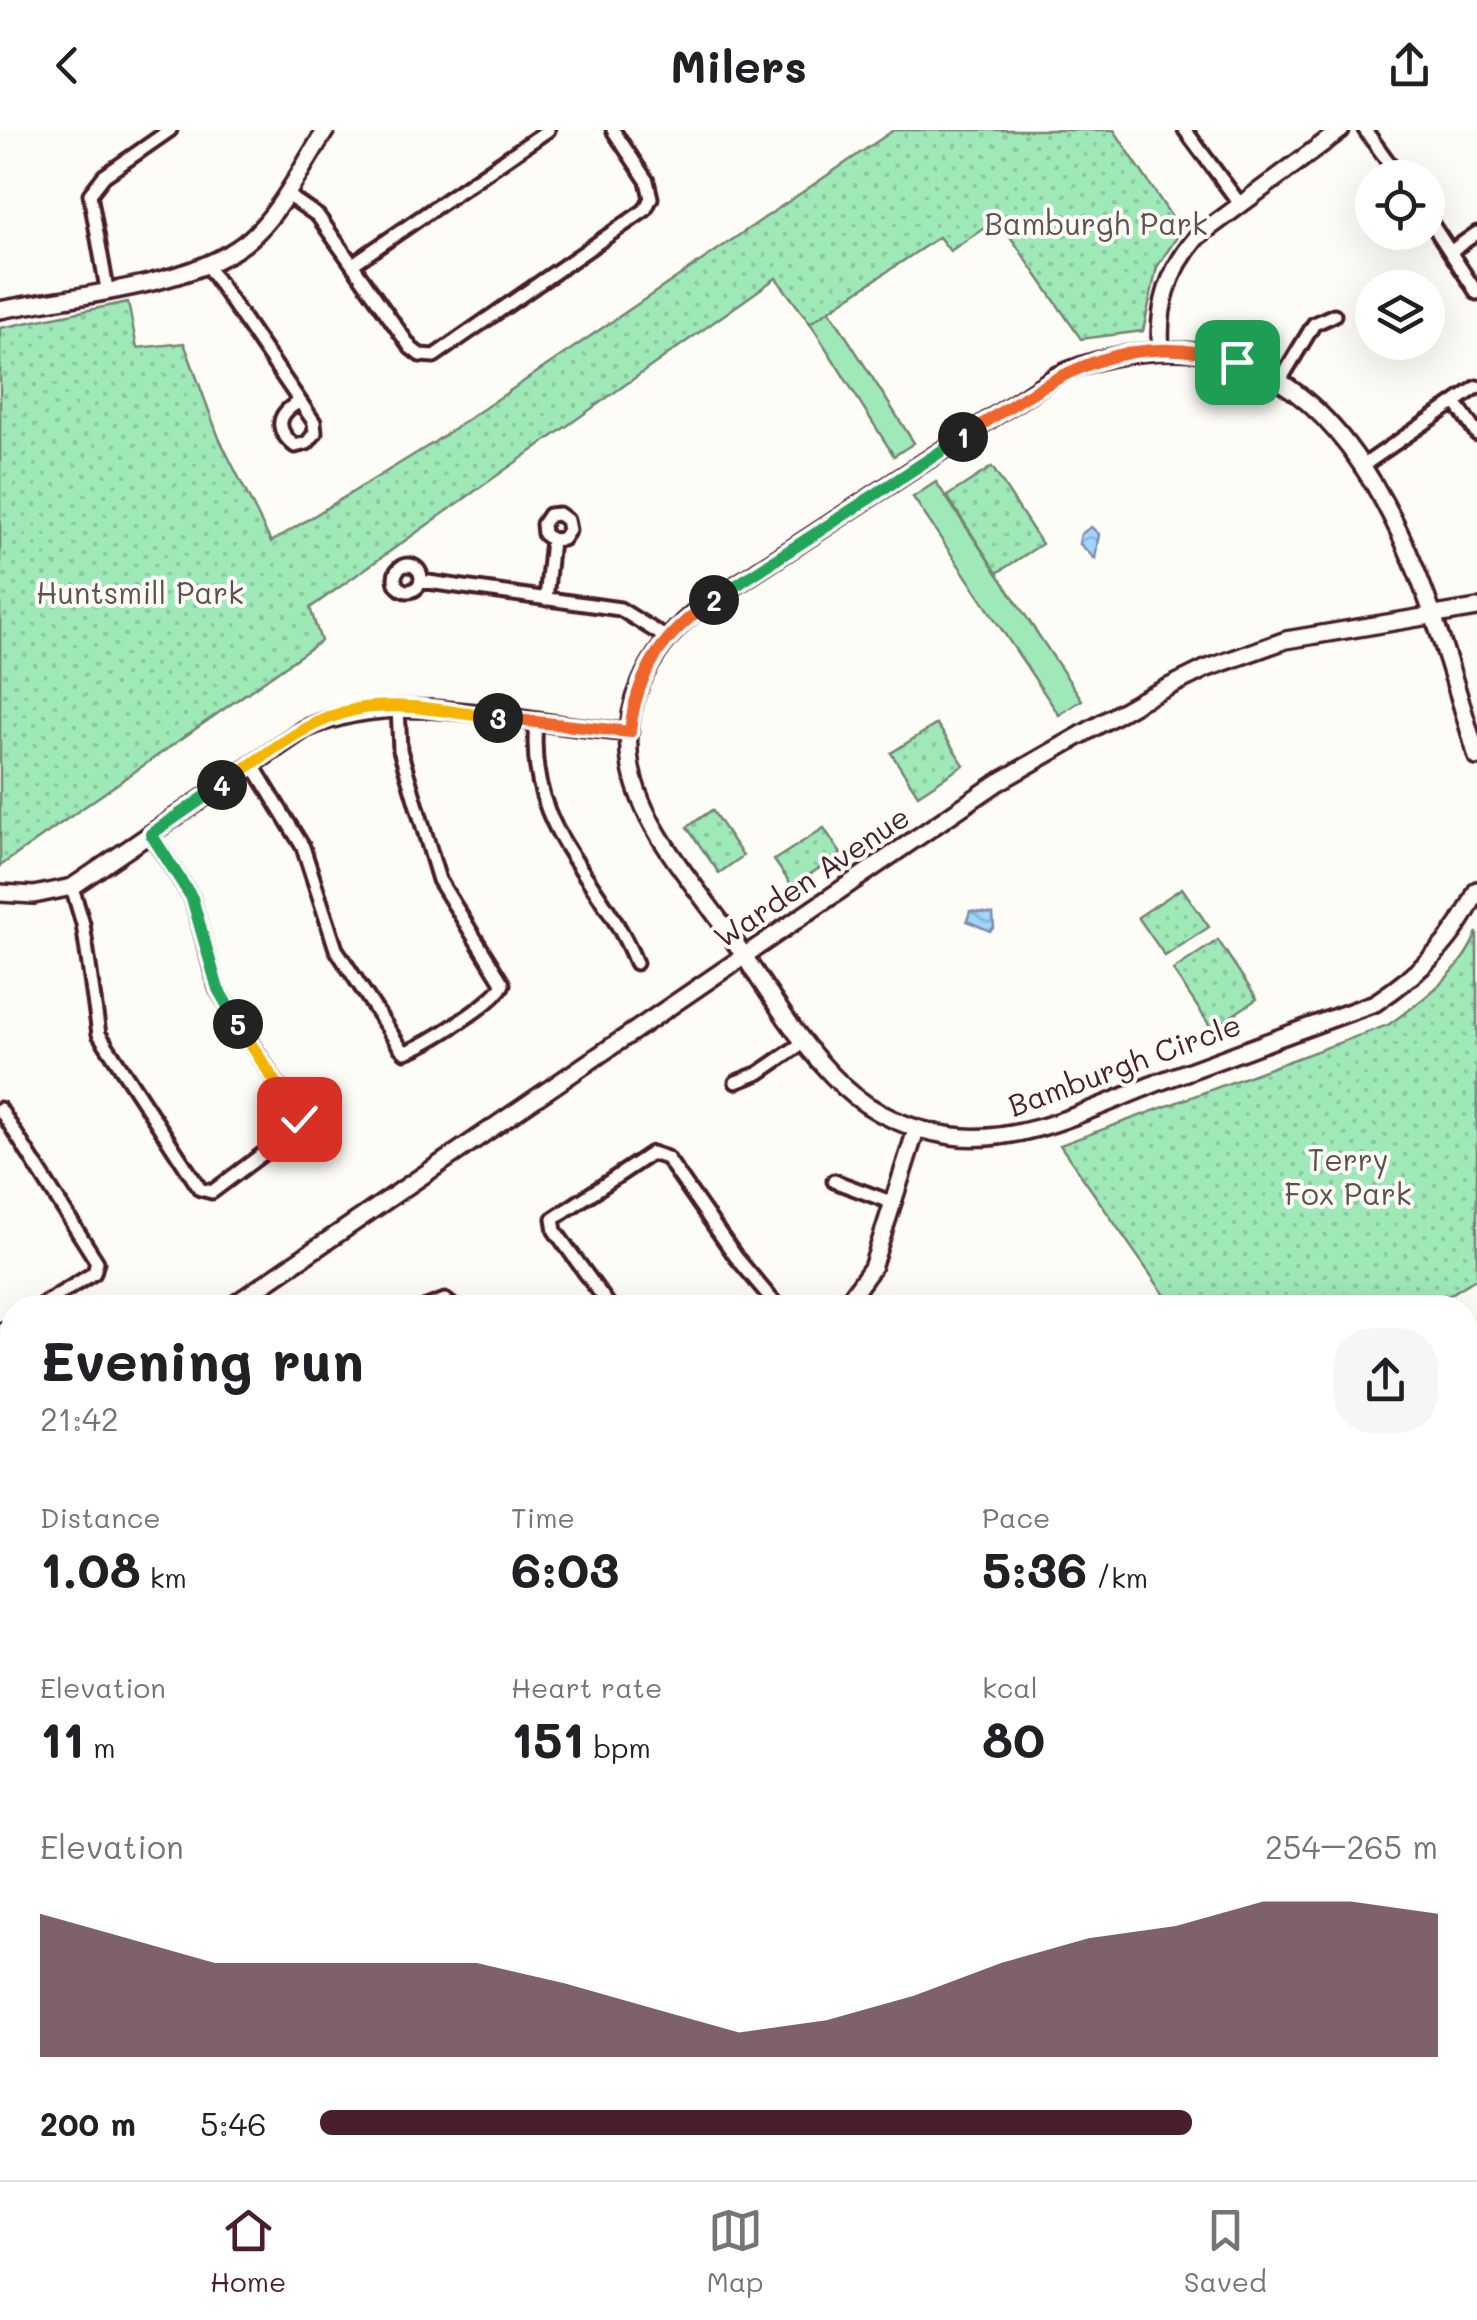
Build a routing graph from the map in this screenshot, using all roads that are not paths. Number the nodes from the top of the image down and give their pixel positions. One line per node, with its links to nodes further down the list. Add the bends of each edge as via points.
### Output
1 (170, 130): 16 (street, via 104,176 90,194)
2 (326, 130): 9 (street)
3 (548, 130): 14 (street)
4 (612, 130): 14 (street, via 647,181 651,198 645,210 434,356 411,348)
5 (1185, 130): 10 (street)
6 (1342, 130): 10 (street)
7 (1364, 130): 8 (street)
8 (1386, 160)
9 (286, 194): 14 (street, via 318,216); 15 (street, via 254,236)
10 (1240, 204): 20 (street, via 1197,237 1172,272 1160,309)
11 (1477, 233): 13 (street)
12 (1445, 244): 13 (street)
13 (1450, 252): 17 (street)
14 (353, 264)
15 (208, 267): 16 (street); 23 (street)
16 (107, 289): 18 (street)
17 (1477, 293)
18 (0, 310)
19 (1334, 315): 21 (street, via 1314,324)
20 (1161, 351): 21 (street, Bamburgh Circle, via 1221,357); 32 (street, Bamburgh Circle, via 1106,358 1056,376)
21 (1279, 382): 26 (street, Bamburgh Circle, via 1320,413)
22 (1477, 387): 24 (street)
23 (299, 402)
24 (1455, 402): 25 (street); 26 (street)
25 (1477, 434)
26 (1361, 468): 31 (street, Bamburgh Circle, via 1398,528)
27 (552, 540): 29 (street)
28 (421, 581): 29 (street)
29 (546, 599): 32 (street, via 625,610)
30 (1477, 608): 31 (street, Warden Avenue)
31 (1431, 616): 36 (street, Bamburgh Circle); 42 (street, Warden Avenue, via 1286,640 1204,668 997,783)
32 (666, 637): 35 (street, Bamburgh Circle, via 635,692)
33 (398, 707): 34 (street); 37 (street, via 337,714); 37 (street, via 400,750 439,880 503,984 495,998 421,1048 400,1047 336,949 304,847)
34 (536, 723): 35 (street); 43 (street, via 534,772 553,829 623,931)
35 (630, 732): 42 (street, Bamburgh Circle, via 630,766 646,812)
36 (1477, 757)
37 (252, 764): 38 (street)
38 (151, 834): 39 (street); 39 (street, via 192,898 218,989 299,1119 296,1129 212,1192 200,1189 99,1034)
39 (72, 887): 41 (street)
40 (1477, 890): 47 (street, Bamburgh Circle, via 1468,914 1435,956 1375,1003 1037,1128 976,1138)
41 (0, 893)
42 (744, 955): 44 (street, Bamburgh Circle); 51 (street, Warden Avenue)
43 (636, 964)
44 (804, 1042): 45 (street); 47 (street, Bamburgh Circle, via 845,1088)
45 (736, 1082)
46 (0, 1109): 50 (street, via 97,1262 94,1273)
47 (916, 1130): 49 (street)
48 (834, 1181): 49 (street)
49 (893, 1204): 54 (street, via 872,1268)
50 (58, 1295)
51 (248, 1295)
52 (601, 1295): 53 (street, via 555,1232 553,1219 652,1153 667,1158)
53 (768, 1295)
54 (852, 1295)

